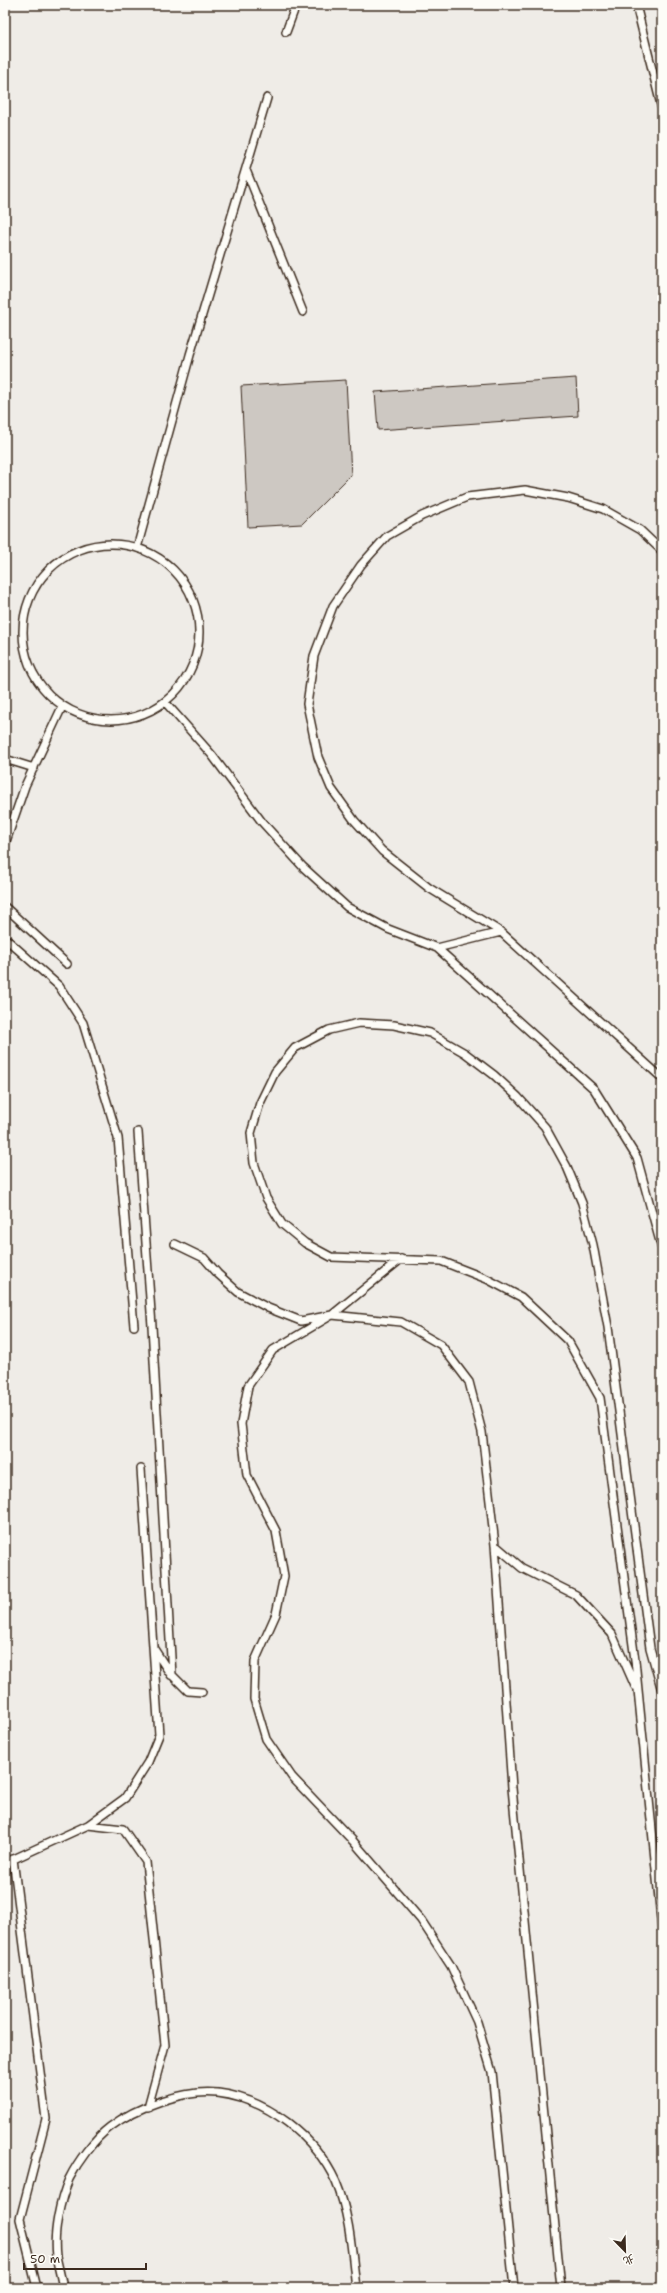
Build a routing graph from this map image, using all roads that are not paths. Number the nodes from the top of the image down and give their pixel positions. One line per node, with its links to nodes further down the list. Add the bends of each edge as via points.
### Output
1 (296, 5): 3 (lane)
2 (636, 5): 5 (lane)
3 (286, 32)
4 (267, 98): 6 (lane)
5 (662, 109)
6 (246, 170): 7 (lane); 8 (lane, via 190,355)
7 (303, 312)
8 (137, 548): 10 (lane, via 153,554 171,567 189,590 199,619 198,648 189,673); 11 (lane, via 108,544 72,553 42,577 26,606 22,635 28,666 47,694)
9 (662, 552): 16 (lane, via 640,530 603,509 568,498 525,490 468,497 422,516 387,536 361,565 333,606 314,656 307,704 318,757 331,788 354,820 382,851 429,888)
10 (166, 702): 11 (lane, via 127,719 84,717); 18 (lane, via 212,755 262,822 303,866 347,907 388,929)
11 (62, 707): 13 (lane)
12 (5, 759): 13 (lane)
13 (34, 768): 14 (lane)
14 (5, 844)
15 (5, 906): 19 (lane)
16 (501, 932): 18 (lane); 20 (lane)
17 (5, 938): 26 (lane, via 59,986 83,1023 118,1138)
18 (437, 948): 23 (lane, via 594,1089 637,1158)
19 (67, 964)
20 (662, 1078)
21 (138, 1132): 30 (lane)
22 (175, 1244): 25 (lane, via 204,1258 238,1292 268,1308 301,1321)
23 (662, 1249)
24 (401, 1259): 25 (lane); 31 (lane, via 331,1257 305,1243 282,1224 270,1205 254,1163 251,1133 260,1103 275,1072 295,1048 329,1030 359,1022 430,1033 465,1053 518,1097 545,1127 567,1167 582,1203 593,1245 605,1312 650,1648); 33 (lane, via 441,1261 487,1279 521,1297 568,1341 600,1398)
25 (332, 1315): 28 (lane, via 401,1322 441,1345 469,1382 482,1432); 42 (lane, via 273,1350 248,1386 241,1424 247,1474 276,1531 284,1576 276,1614 255,1660 254,1699 266,1739 292,1777 353,1841 421,1920 451,1966 477,2022 492,2072)
26 (134, 1326)
27 (141, 1469): 29 (lane)
28 (495, 1545): 33 (lane, via 522,1568 576,1595 612,1634); 43 (lane, via 512,1788)
29 (153, 1649): 30 (lane); 34 (lane, via 159,1735 148,1762 125,1798)
30 (172, 1676): 32 (lane, via 188,1691)
31 (662, 1691)
32 (202, 1692)
33 (638, 1692): 37 (lane)
34 (88, 1825): 35 (lane); 38 (lane, via 123,1829 146,1862 165,2045)
35 (13, 1859): 36 (lane); 39 (lane, via 46,2119 20,2218)
36 (5, 1863)
37 (662, 1929)
38 (148, 2106): 40 (lane, via 110,2127 88,2149 69,2179 58,2218 57,2232 56,2254); 41 (lane, via 176,2096 217,2093 258,2103 298,2131 318,2154 335,2181 347,2219)
39 (37, 2288)
40 (64, 2288)
41 (356, 2288)
42 (514, 2288)
43 (561, 2288)

